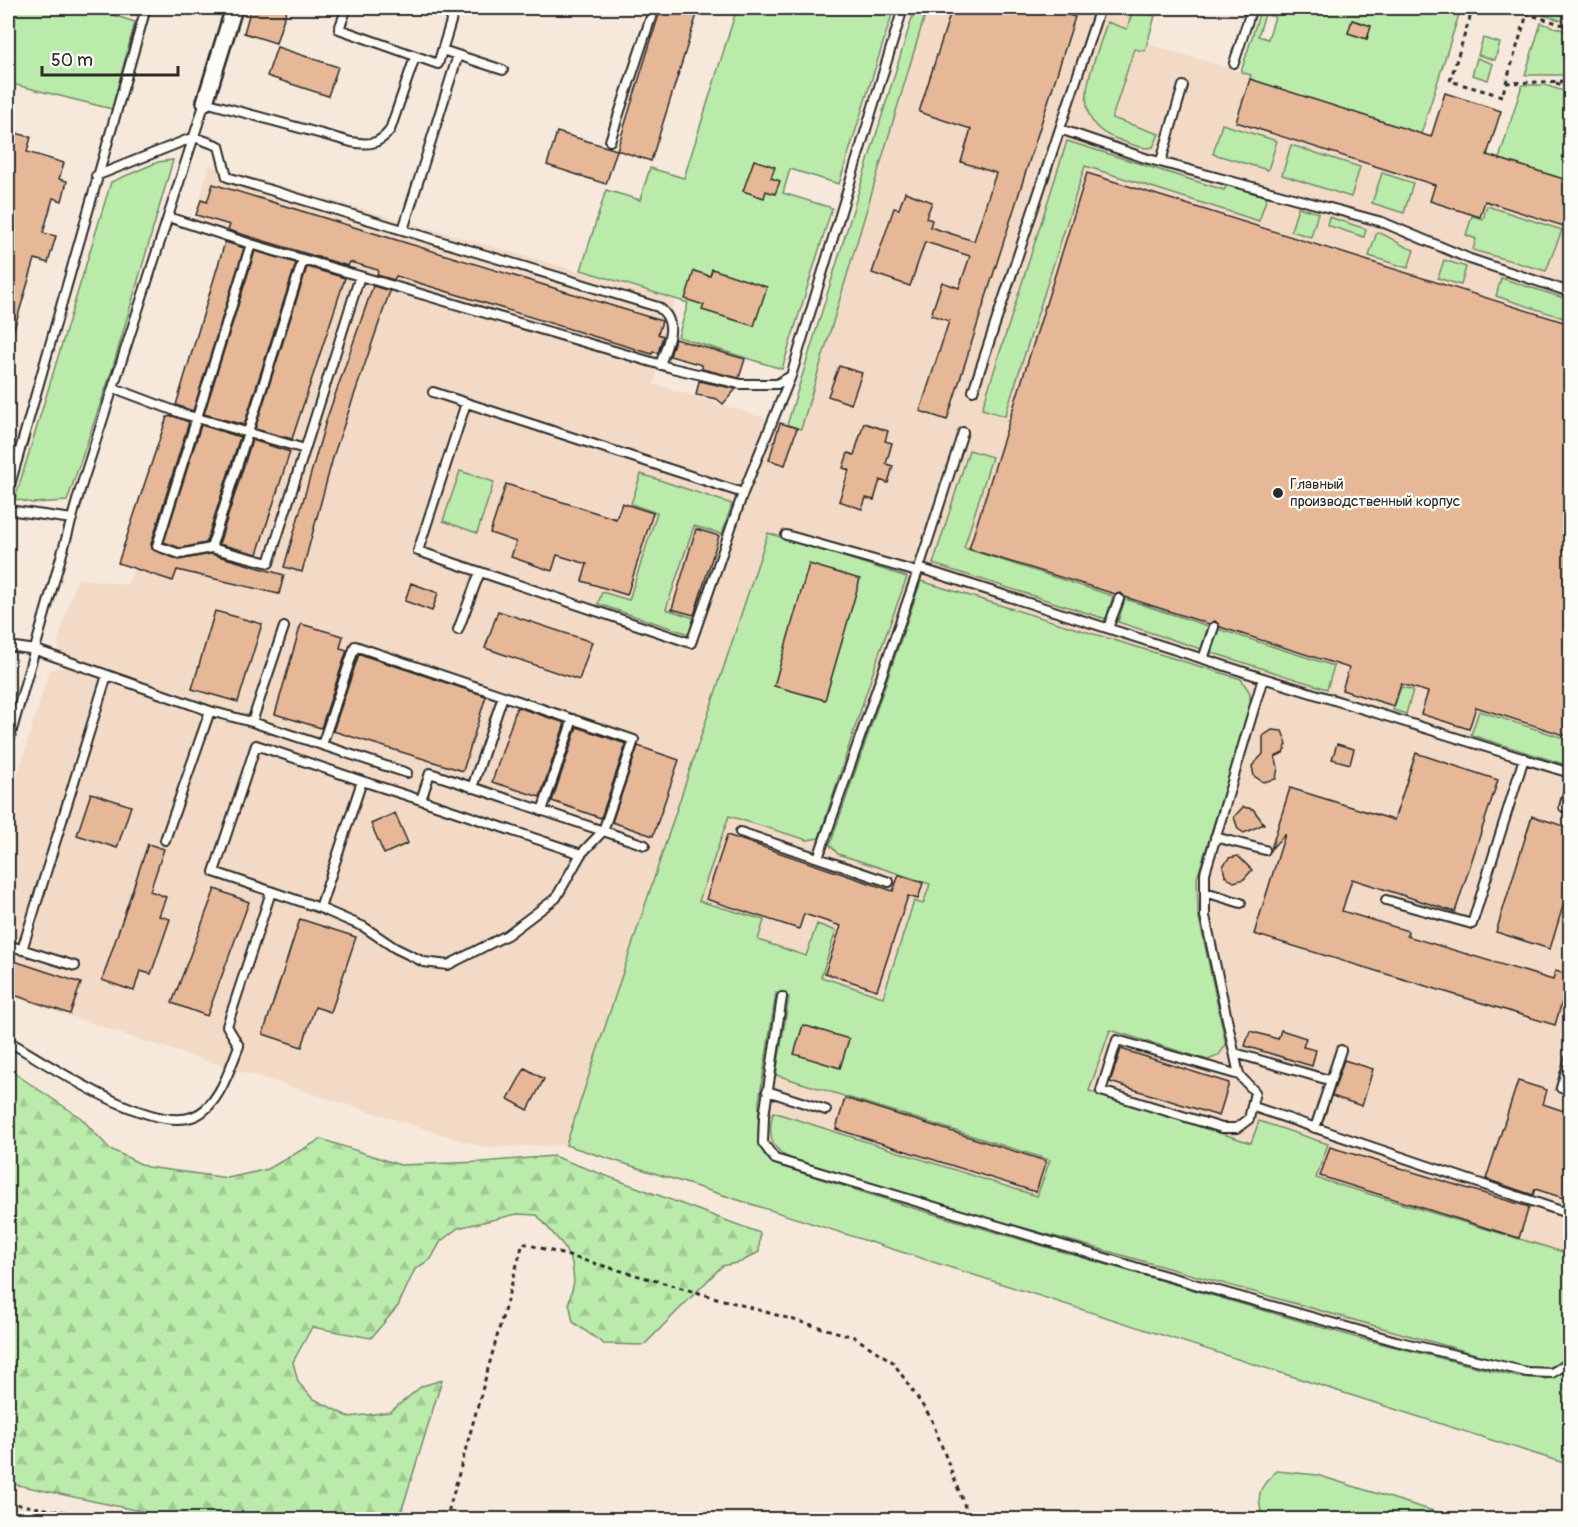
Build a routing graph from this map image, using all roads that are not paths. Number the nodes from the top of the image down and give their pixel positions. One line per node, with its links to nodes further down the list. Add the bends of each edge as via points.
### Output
1 (145, 8): 20 (lane)
2 (234, 8): 15 (street)
3 (347, 8): 11 (lane, via 339,29)
4 (454, 8): 9 (lane)
5 (654, 8): 18 (lane)
6 (903, 8): 28 (lane)
7 (1100, 8): 16 (lane)
8 (1252, 8): 12 (lane)
9 (442, 50): 10 (lane); 11 (lane, via 438,64)
10 (458, 55): 13 (lane); 22 (lane)
11 (415, 57): 15 (lane, via 390,130 374,143 351,142)
12 (1234, 63)
13 (502, 70)
14 (1183, 86): 19 (lane)
15 (205, 102): 17 (lane)
16 (1060, 129): 19 (lane); 30 (lane)
17 (194, 136): 20 (lane); 21 (lane); 22 (lane, via 219,146 226,177)
18 (610, 141)
19 (1161, 161): 26 (lane, via 1382,222 1470,259)
20 (96, 176): 37 (lane)
21 (168, 217): 23 (lane); 29 (lane)
22 (403, 230): 27 (lane, via 658,307 669,316 672,329)
23 (251, 244): 24 (lane); 33 (lane)
24 (303, 260): 25 (lane); 35 (lane)
25 (360, 276): 27 (lane); 36 (lane)
26 (1570, 292)
27 (660, 365): 28 (lane, via 740,384 777,384)
28 (791, 376): 38 (lane)
29 (114, 388): 33 (lane); 40 (lane)
30 (973, 391)
31 (433, 392): 32 (lane)
32 (466, 403): 38 (lane); 44 (lane, via 418,551)
33 (197, 418): 35 (lane); 42 (lane, via 157,546 180,554)
34 (963, 432): 43 (lane)
35 (249, 433): 36 (lane); 42 (lane)
36 (305, 449): 42 (lane, via 269,563)
37 (8, 492)
38 (743, 493): 44 (lane, via 691,643)
39 (8, 510): 40 (lane)
40 (72, 519): 51 (lane)
41 (786, 535): 43 (lane)
42 (211, 548)
43 (918, 570): 48 (lane); 77 (lane)
44 (480, 572): 49 (lane)
45 (1119, 599): 48 (lane)
46 (285, 627): 58 (lane)
47 (1214, 627): 52 (lane)
48 (1108, 628): 52 (lane)
49 (458, 630)
50 (8, 646): 51 (lane)
51 (36, 650): 53 (lane); 59 (lane)
52 (1203, 659): 54 (lane)
53 (107, 675): 56 (lane); 85 (lane)
54 (1263, 678): 61 (lane); 72 (lane)
55 (503, 696): 57 (lane); 60 (lane, via 355,646); 66 (lane)
56 (210, 711): 58 (lane); 73 (lane)
57 (573, 719): 69 (lane); 70 (lane, via 634,740)
58 (252, 722): 60 (lane)
59 (8, 744)
60 (322, 745): 62 (lane)
61 (1524, 758): 63 (lane); 81 (lane, via 1472,924)
62 (407, 773)
63 (1570, 773)
64 (362, 781): 67 (lane); 79 (lane, via 256,746 214,872); 83 (lane)
65 (1570, 785): 68 (lane)
66 (472, 788): 67 (lane, via 430,773); 69 (lane)
67 (421, 800): 76 (lane)
68 (1564, 807)
69 (542, 811): 70 (lane)
70 (603, 831): 74 (lane); 76 (lane)
71 (740, 832): 77 (lane)
72 (1215, 837): 75 (lane); 80 (lane, via 1205,873)
73 (165, 840)
74 (645, 845)
75 (1265, 850)
76 (581, 854): 83 (lane, via 556,898 507,935 448,964 424,962 364,927)
77 (818, 858): 78 (lane)
78 (889, 882)
79 (271, 892): 83 (lane); 88 (lane, via 227,1026 239,1046 218,1095 194,1117 168,1120 140,1114)
80 (1205, 892): 82 (lane); 90 (lane, via 1205,916)
81 (1386, 900)
82 (1241, 903)
83 (320, 908)
84 (8, 945): 85 (lane)
85 (22, 950): 86 (lane)
86 (75, 966)
87 (782, 997): 95 (lane)
88 (8, 1041)
89 (1341, 1050): 93 (lane)
90 (1234, 1053): 92 (lane); 93 (lane)
91 (1570, 1058): 94 (lane)
92 (1239, 1075): 96 (lane, via 1255,1092); 96 (lane, via 1117,1040 1101,1091 1222,1128 1237,1128 1249,1119)
93 (1329, 1080): 98 (lane)
94 (1561, 1089)
95 (767, 1092): 97 (lane); 100 (lane, via 763,1143 775,1159 1396,1341 1527,1372 1552,1373)
96 (1254, 1107): 98 (lane)
97 (826, 1110)
98 (1315, 1128): 99 (lane)
99 (1570, 1214)
100 (1570, 1362)

